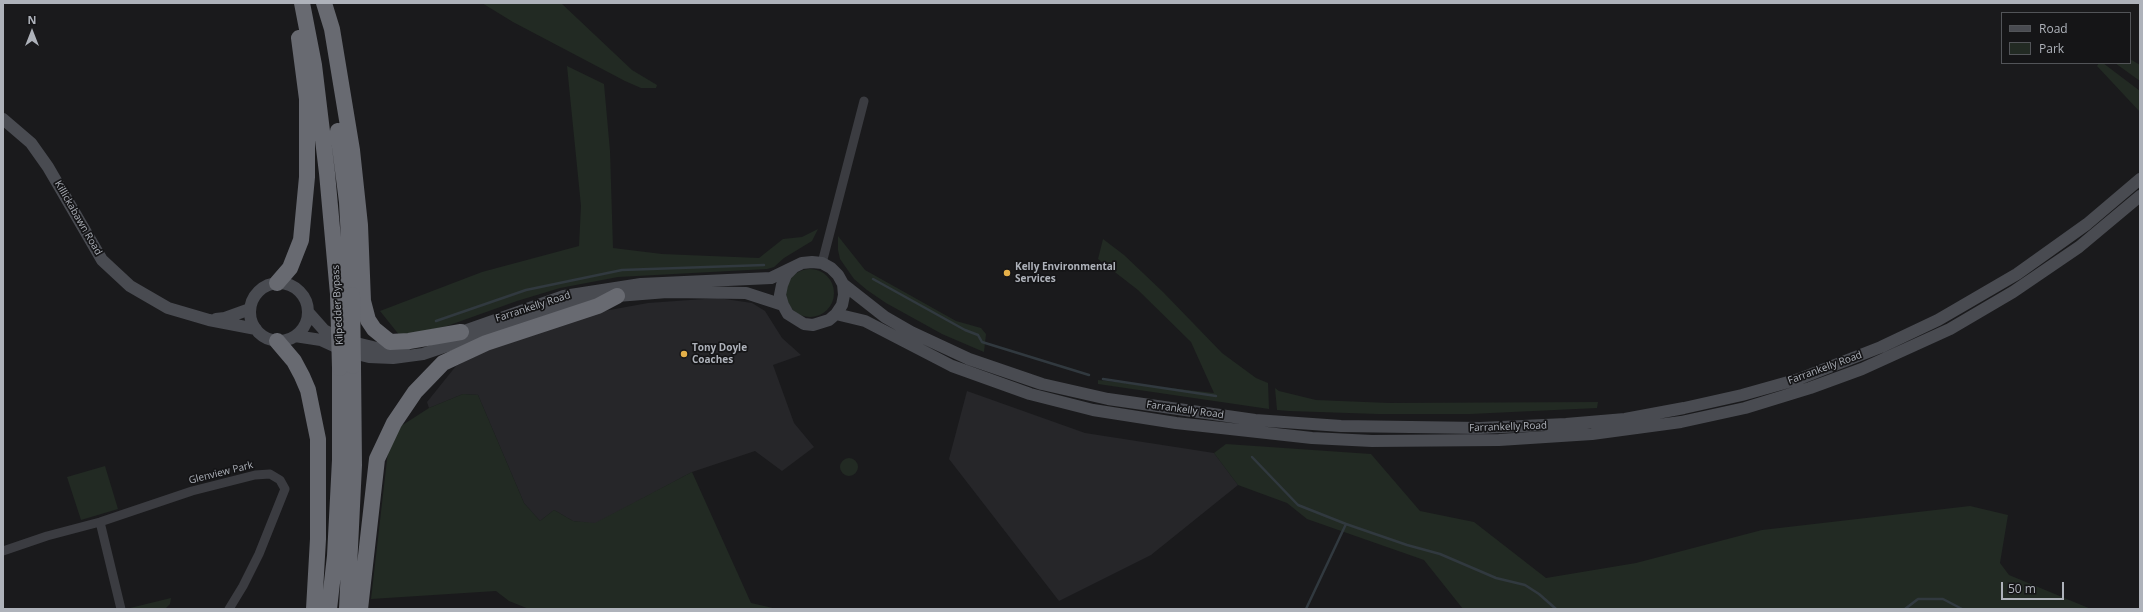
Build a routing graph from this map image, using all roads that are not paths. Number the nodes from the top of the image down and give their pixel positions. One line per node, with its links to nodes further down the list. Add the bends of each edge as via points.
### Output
1 (293, 3): 11 (highway, via 308,99 307,178 301,240 290,268)
2 (302, 3): 13 (highway, Kilpedder Bypass, via 314,65)
3 (319, 3): 13 (highway, Kilpedder Bypass, via 328,52 347,202)
4 (324, 3): 21 (highway, via 332,29 352,150 360,225 363,301 368,320 374,329 390,342 409,342)
5 (864, 101): 9 (street)
6 (3, 119): 19 (main road, Killickabawn Road, via 31,143 48,167 102,260 130,286 168,308)
7 (2140, 179): 12 (main road, Farrankelly Road, via 2087,224 2017,274 1938,320 1881,347 1799,379 1742,396 1625,419 1566,424 1473,428 1334,426 1225,416 1108,399 1042,384 970,359 892,321)
8 (2140, 196): 18 (main road, Farrankelly Road, via 2079,247 2013,292 1950,329 1862,369 1745,408 1681,422 1592,434 1499,440 1372,441 1296,437 1093,410 1030,394 952,366 865,321)
9 (822, 263): 10 (main road, via 802,263); 12 (main road, via 838,275)
10 (793, 268): 15 (main road, via 786,275 782,285 780,295); 21 (main road, Farrankelly Road, via 770,278 641,284 572,294)
11 (277, 283): 16 (main road, via 267,285 259,291); 17 (main road, via 287,284 299,291 307,303)
12 (842, 284): 18 (main road, via 844,295 842,305)
13 (345, 294): 24 (highway, Kilpedder Bypass, bridge)
14 (617, 296): 15 (main road, Farrankelly Road, via 667,292 746,293); 22 (main road, Farrankelly Road, via 565,306 423,354 393,358 369,357 345,351 321,340); 32 (highway, via 598,306 486,343 443,363 415,392 394,423 377,459)
15 (783, 305): 18 (main road, via 788,314 804,324 821,324)
16 (250, 309): 19 (main road, Killickabawn Road, via 225,318); 20 (main road, via 252,323)
17 (308, 312): 21 (main road, Farrankelly Road, via 324,330 344,340 385,350 441,340); 22 (main road, via 304,326)
18 (836, 314)
19 (209, 320): 20 (main road, Killickabawn Road)
20 (256, 329): 23 (main road, via 262,335)
21 (461, 332)
22 (295, 336): 23 (main road)
23 (277, 341): 29 (highway, via 294,361 308,390 318,439 318,539)
24 (347, 367): 30 (highway, Kilpedder Bypass, via 335,556); 31 (highway, Kilpedder Bypass, via 354,465)
25 (100, 522): 26 (street, Glenview Park, via 46,536); 27 (street); 28 (street, Glenview Park, via 192,491 255,475 270,474 280,480 285,489 272,526)
26 (3, 551)
27 (121, 609)
28 (229, 609)
29 (314, 609)
30 (329, 609)
31 (347, 609)
32 (360, 609)

